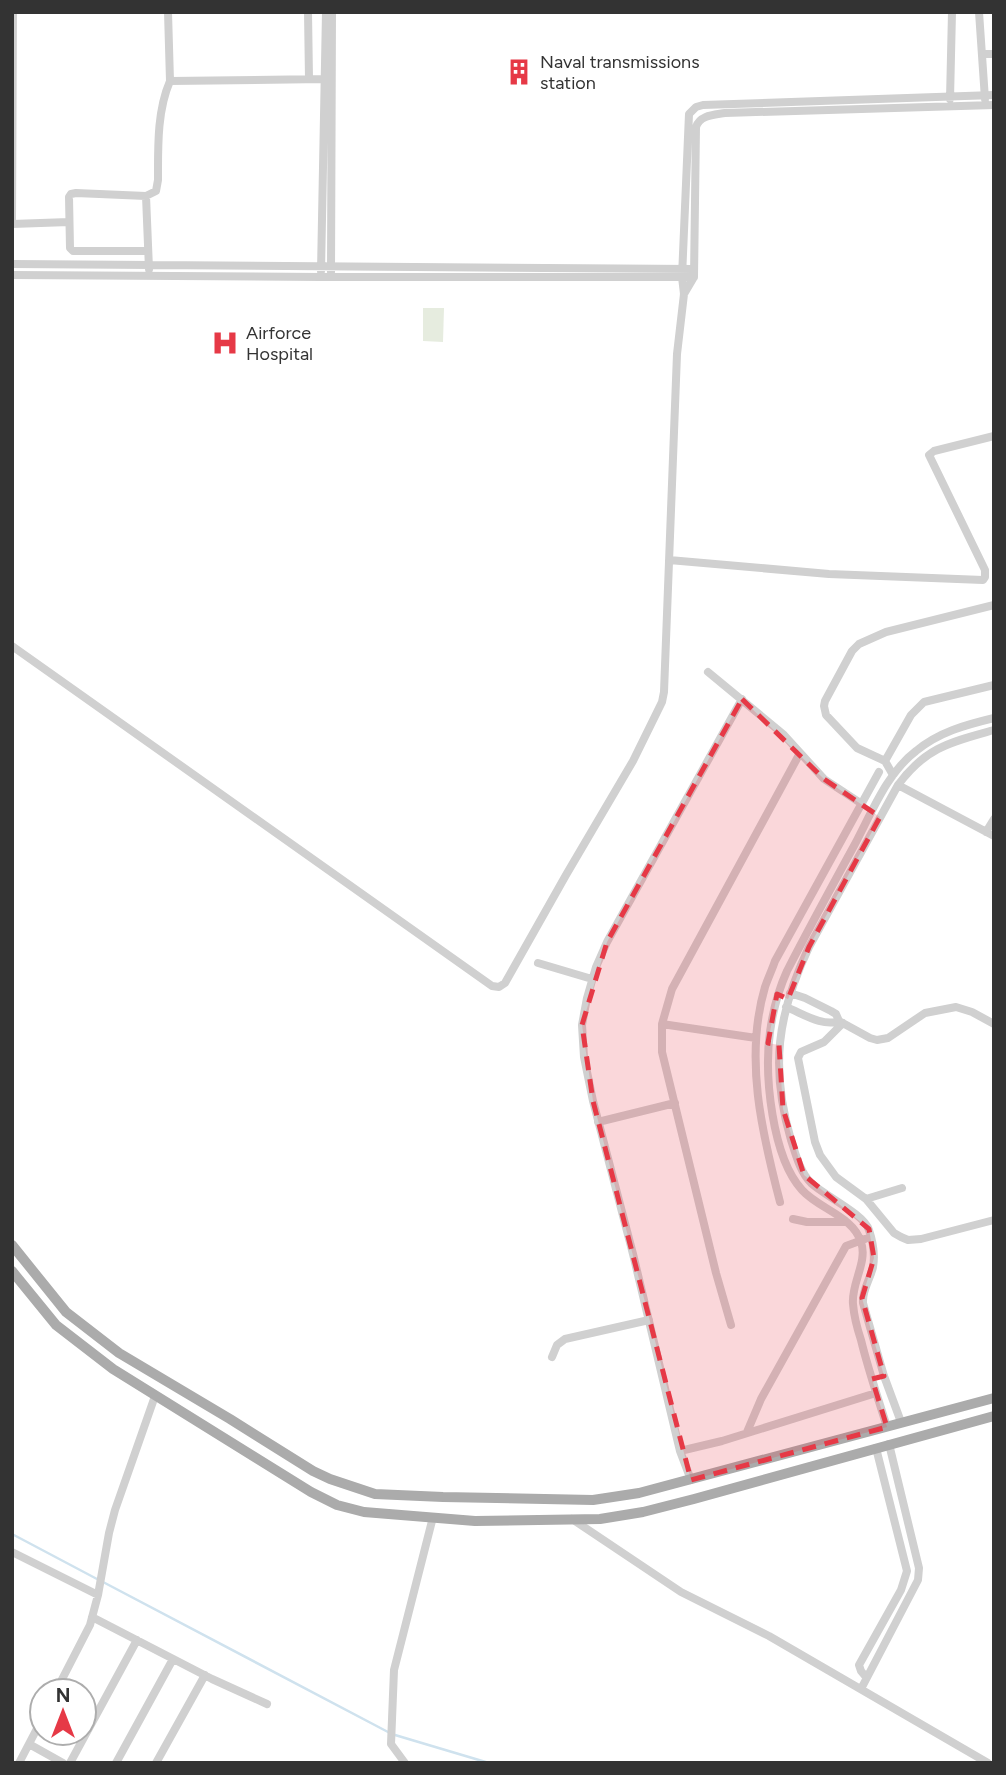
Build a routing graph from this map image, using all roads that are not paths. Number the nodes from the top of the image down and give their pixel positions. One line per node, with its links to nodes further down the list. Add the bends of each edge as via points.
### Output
1 (13, 12): 10 (street)
2 (168, 12): 13 (street)
3 (307, 12): 11 (street)
4 (326, 12): 12 (street)
5 (332, 12): 27 (street)
6 (952, 12): 14 (street)
7 (979, 12): 8 (street)
8 (983, 54): 9 (street); 15 (street)
9 (994, 54)
10 (12, 78): 18 (street)
11 (309, 79): 12 (street); 13 (street)
12 (324, 79): 26 (street)
13 (170, 81): 20 (street, via 162,110 156,191)
14 (950, 95): 15 (street); 16 (street); 28 (street, via 696,107 689,114)
15 (989, 95): 17 (street)
16 (951, 105): 17 (street); 29 (street, via 725,113 698,121)
17 (989, 105)
18 (13, 115): 19 (street)
19 (13, 182): 22 (street)
20 (146, 196): 21 (street, via 71,194); 23 (street)
21 (69, 222): 22 (street); 23 (street, via 73,251)
22 (12, 223)
23 (148, 251): 25 (street)
24 (12, 264): 25 (street)
25 (149, 265): 26 (street); 31 (street)
26 (321, 266): 27 (street); 32 (street)
27 (331, 266): 28 (street); 32 (street)
28 (682, 273): 29 (street); 32 (street); 33 (street)
29 (694, 273): 33 (street)
30 (12, 275): 31 (street)
31 (149, 276): 32 (street)
32 (326, 277)
33 (684, 294): 35 (street, via 677,354)
34 (994, 436): 35 (street, via 929,455 985,570 983,580 829,574)
35 (669, 560): 37 (street, via 662,702 633,761 499,987)
36 (994, 606): 44 (street, via 886,632 852,651 824,710 857,748)
37 (12, 646)
38 (708, 673): 40 (street)
39 (994, 685): 44 (street, via 924,702 911,715)
40 (742, 699): 43 (street); 53 (street, via 607,942)
41 (994, 718): 46 (street, via 936,737 900,764)
42 (994, 730): 47 (street, via 932,751)
43 (800, 753): 48 (street, via 824,779); 57 (street, via 672,989)
44 (885, 761): 46 (street)
45 (880, 772): 48 (street)
46 (893, 775): 49 (street)
47 (898, 785): 49 (street); 51 (street)
48 (862, 803): 49 (street); 59 (street, via 775,961 765,986)
49 (877, 812): 54 (street); 55 (street)
50 (994, 819): 51 (street)
51 (990, 834)
52 (538, 963): 53 (street)
53 (592, 979): 63 (street, via 582,1025)
54 (777, 995): 55 (street); 60 (street)
55 (788, 999): 56 (street, via 825,1022); 56 (street, via 805,998 836,1014); 61 (street)
56 (841, 1022): 58 (street, via 883,1040 925,1013 956,1007); 65 (street, via 824,1042 801,1052 798,1065 820,1155 836,1177)
57 (662, 1024): 59 (street); 62 (street, via 662,1052)
58 (994, 1024)
59 (757, 1038): 60 (street); 66 (street, via 760,1116)
60 (769, 1040): 61 (street); 69 (street, via 773,1116 787,1167 810,1198)
61 (780, 1041): 70 (street, via 783,1109 804,1175 862,1219)
62 (675, 1103): 63 (street); 77 (street)
63 (598, 1122): 76 (street)
64 (902, 1188): 65 (street)
65 (866, 1199): 68 (street, via 894,1233 908,1240)
66 (780, 1202)
67 (793, 1219): 69 (street)
68 (994, 1220)
69 (847, 1222): 71 (street)
70 (871, 1238): 71 (street); 79 (street, via 873,1268 862,1298)
71 (861, 1240): 80 (street, via 863,1256 853,1305); 87 (street, via 846,1246)
72 (12, 1245): 74 (main road)
73 (12, 1271): 75 (main road)
74 (35, 1273): 75 (main road); 92 (main road, via 66,1312 119,1353 330,1479 375,1494 593,1500)
75 (23, 1284): 82 (main road, via 56,1325)
76 (649, 1320): 78 (street, via 565,1339); 90 (street)
77 (731, 1325)
78 (552, 1357)
79 (884, 1376): 80 (street); 85 (street)
80 (872, 1380): 81 (street)
81 (876, 1393): 86 (street); 87 (street)
82 (155, 1396): 94 (main road, via 337,1505 364,1512); 99 (street, via 115,1510)
83 (994, 1398): 85 (main road)
84 (994, 1416): 88 (main road)
85 (901, 1422): 86 (main road)
86 (887, 1427): 91 (main road)
87 (747, 1432): 90 (street)
88 (889, 1444): 89 (main road); 97 (street)
89 (876, 1448): 93 (main road); 98 (street)
90 (680, 1451): 91 (street)
91 (691, 1480): 92 (main road)
92 (639, 1493): 93 (main road)
93 (643, 1512): 95 (main road)
94 (433, 1517): 95 (main road); 117 (street, via 394,1670 391,1744)
95 (572, 1519): 108 (street, via 681,1592)
96 (12, 1552): 99 (street)
97 (919, 1568): 98 (street); 102 (street, via 918,1580)
98 (907, 1571): 101 (street)
99 (98, 1590): 100 (street)
100 (92, 1617): 103 (street); 106 (street)
101 (880, 1629): 102 (street); 107 (street, via 859,1665)
102 (890, 1633): 107 (street)
103 (136, 1640): 104 (street); 114 (street)
104 (173, 1658): 105 (street); 115 (street)
105 (205, 1675): 109 (street); 116 (street)
106 (63, 1677)
107 (866, 1677): 108 (street)
108 (861, 1689): 118 (street)
109 (267, 1704)
110 (28, 1746): 112 (street)
111 (34, 1747): 113 (street)
112 (19, 1763)
113 (63, 1763)
114 (70, 1763)
115 (116, 1763)
116 (156, 1763)
117 (405, 1763)
118 (988, 1763)

